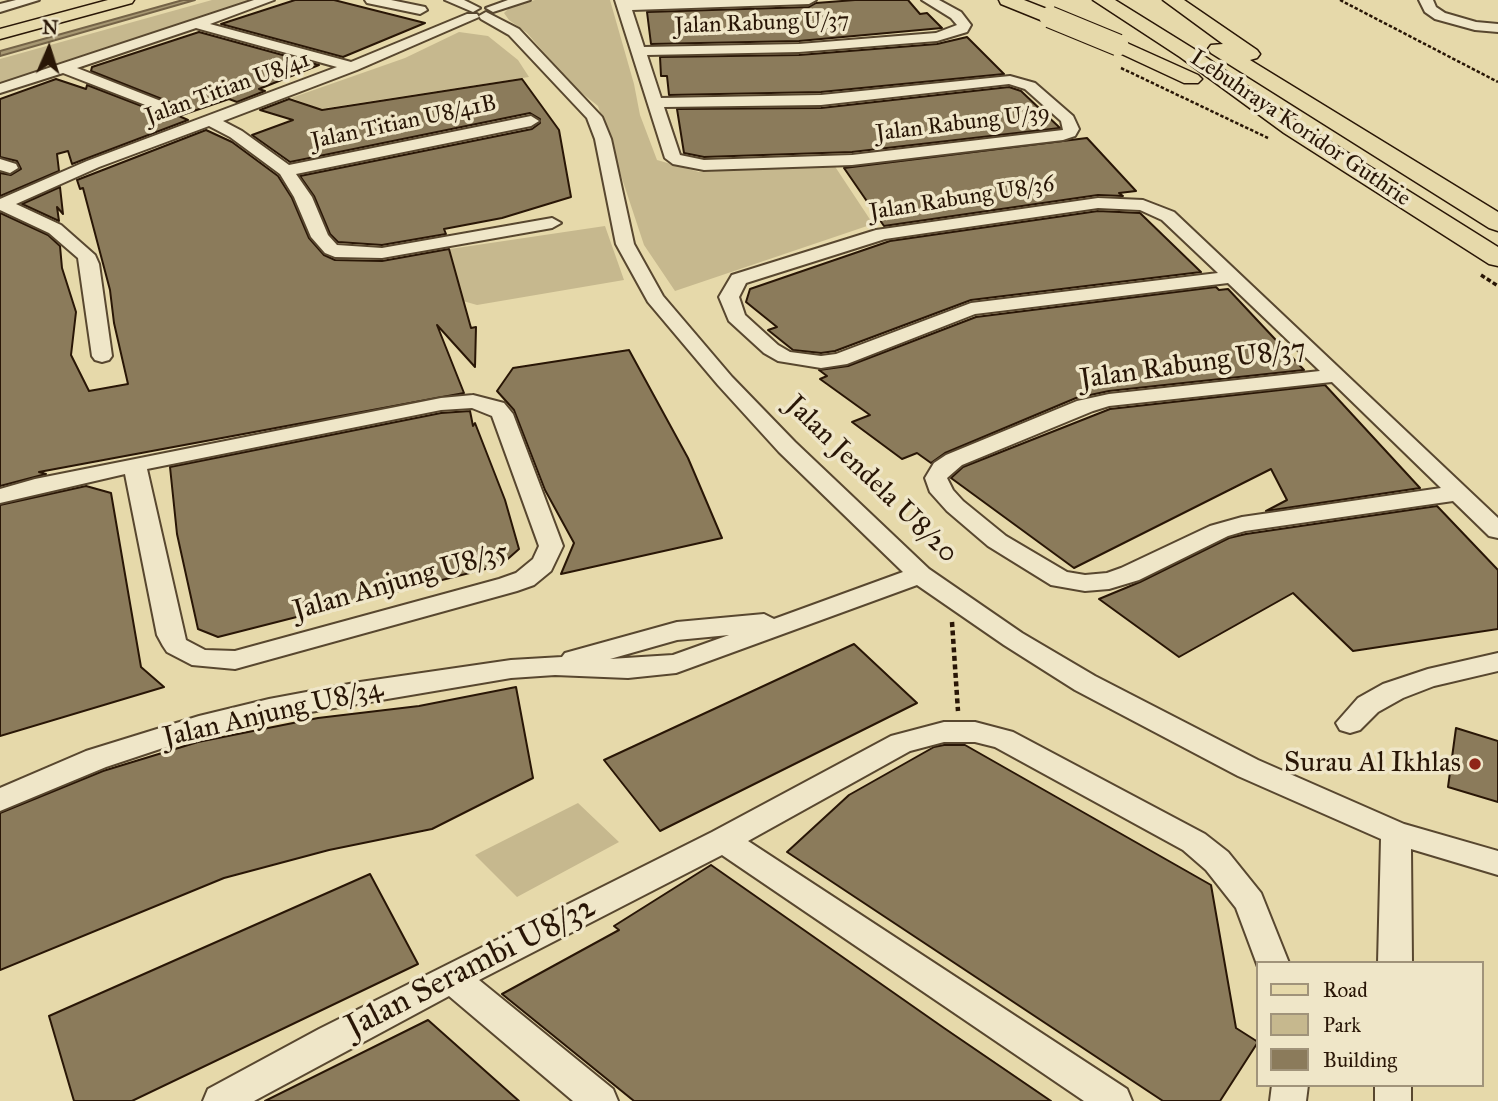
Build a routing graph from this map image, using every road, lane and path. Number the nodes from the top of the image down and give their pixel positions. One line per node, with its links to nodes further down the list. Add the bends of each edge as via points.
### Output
1 (32, 0): 17 (street)
2 (94, 0): 21 (main road)
3 (126, 0): 23 (main road)
4 (267, 0): 20 (street)
5 (372, 0): 18 (street)
6 (452, 0): 19 (street, Jalan Jendela U8/20)
7 (523, 0): 19 (street, Jalan Titian U8/41)
8 (809, 0): 16 (street, Jalan Rabung U/37)
9 (929, 0): 24 (street, Jalan Rabung U/37, via 956,15 962,29 937,37 799,48)
10 (1008, 0): 25 (highway, bridge, via 1050,17)
11 (1102, 0): 34 (highway, Lebuhraya Koridor Guthrie, via 1187,53)
12 (1138, 0): 36 (highway, Lebuhraya Koridor Guthrie)
13 (1172, 0): 36 (highway)
14 (1340, 0): 28 (path)
15 (1426, 0): 22 (street, via 1440,16)
16 (624, 3): 24 (street)
17 (0, 8)
18 (420, 10)
19 (481, 12): 26 (street, Jalan Titian U8/41); 50 (street, Jalan Jendela U8/20, via 514,32 594,117 603,139 625,244 655,298 787,447)
20 (196, 24): 26 (street); 27 (street)
21 (0, 25)
22 (1498, 28)
23 (0, 34)
24 (640, 51): 30 (street)
25 (1117, 55): 34 (highway); 34 (path, via 1154,86)
26 (352, 67): 32 (street, Jalan Titian U8/41)
27 (64, 68): 29 (street); 31 (street)
28 (1498, 82)
29 (0, 89)
30 (656, 103): 30 (street, Jalan Rabung U/39, via 821,100 1010,80 1026,83 1071,125 1063,135 852,160 704,165 673,158)
31 (171, 110)
32 (208, 120): 35 (street, via 236,134); 37 (street, Jalan Titian U8/41)
33 (531, 121): 35 (street, Jalan Titian U8/41B)
34 (1282, 134): 40 (highway, Lebuhraya Koridor Guthrie)
35 (286, 171): 38 (street, via 320,237 341,253 382,253)
36 (1418, 172): 39 (highway, Lebuhraya Koridor Guthrie)
37 (1, 204): 44 (street, via 55,229 86,255)
38 (552, 222)
39 (1498, 223)
40 (1498, 258)
41 (1476, 271): 43 (path)
42 (1231, 276): 42 (street, Jalan Rabung U8/36, via 1168,216 1143,205 1113,203 882,234 739,279 729,297 736,317 771,349 785,357 821,362 840,360 971,309); 45 (street, Jalan Rabung U8/36)
43 (1498, 286)
44 (102, 356)
45 (1337, 375): 47 (street, Jalan Rabung U8/36); 47 (street, Jalan Rabung U8/37, via 1085,406 954,460 936,478 955,506 997,541 1060,579 1085,583 1130,574 1242,524)
46 (135, 466): 46 (street, Jalan Anjung U8/35, via 472,401 502,414 551,546 542,565 508,585 235,660 201,659 176,646 170,635); 48 (street, Jalan Anjung U8/35)
47 (1458, 493): 49 (street, Jalan Rabung U8/36)
48 (0, 496)
49 (1498, 531)
50 (920, 575): 51 (street, Jalan Jendela U8/20); 55 (street, Jalan Anjung U8/34, via 676,664 628,669 555,666 438,679 269,709 96,759)
51 (951, 596): 54 (path); 56 (street, Jalan Jendela U8/20, via 1044,658 1152,719 1273,780)
52 (1498, 662): 53 (street, via 1393,691 1368,705)
53 (1350, 723)
54 (959, 731): 57 (street, Jalan Serambi U8/32, via 901,743); 59 (street, Jalan Serambi U8/32, via 1003,739 1194,842 1217,861 1250,902)
55 (0, 800)
56 (1396, 833): 58 (street, Jalan Jendela U8/20); 60 (street)
57 (723, 840): 61 (street, Jalan Serambi U8/32); 64 (street)
58 (1498, 863)
59 (1272, 961)
60 (1395, 961)
61 (451, 977): 62 (street, Jalan Serambi U8/32); 63 (street)
62 (222, 1101)
63 (600, 1101)
64 (1114, 1101)

